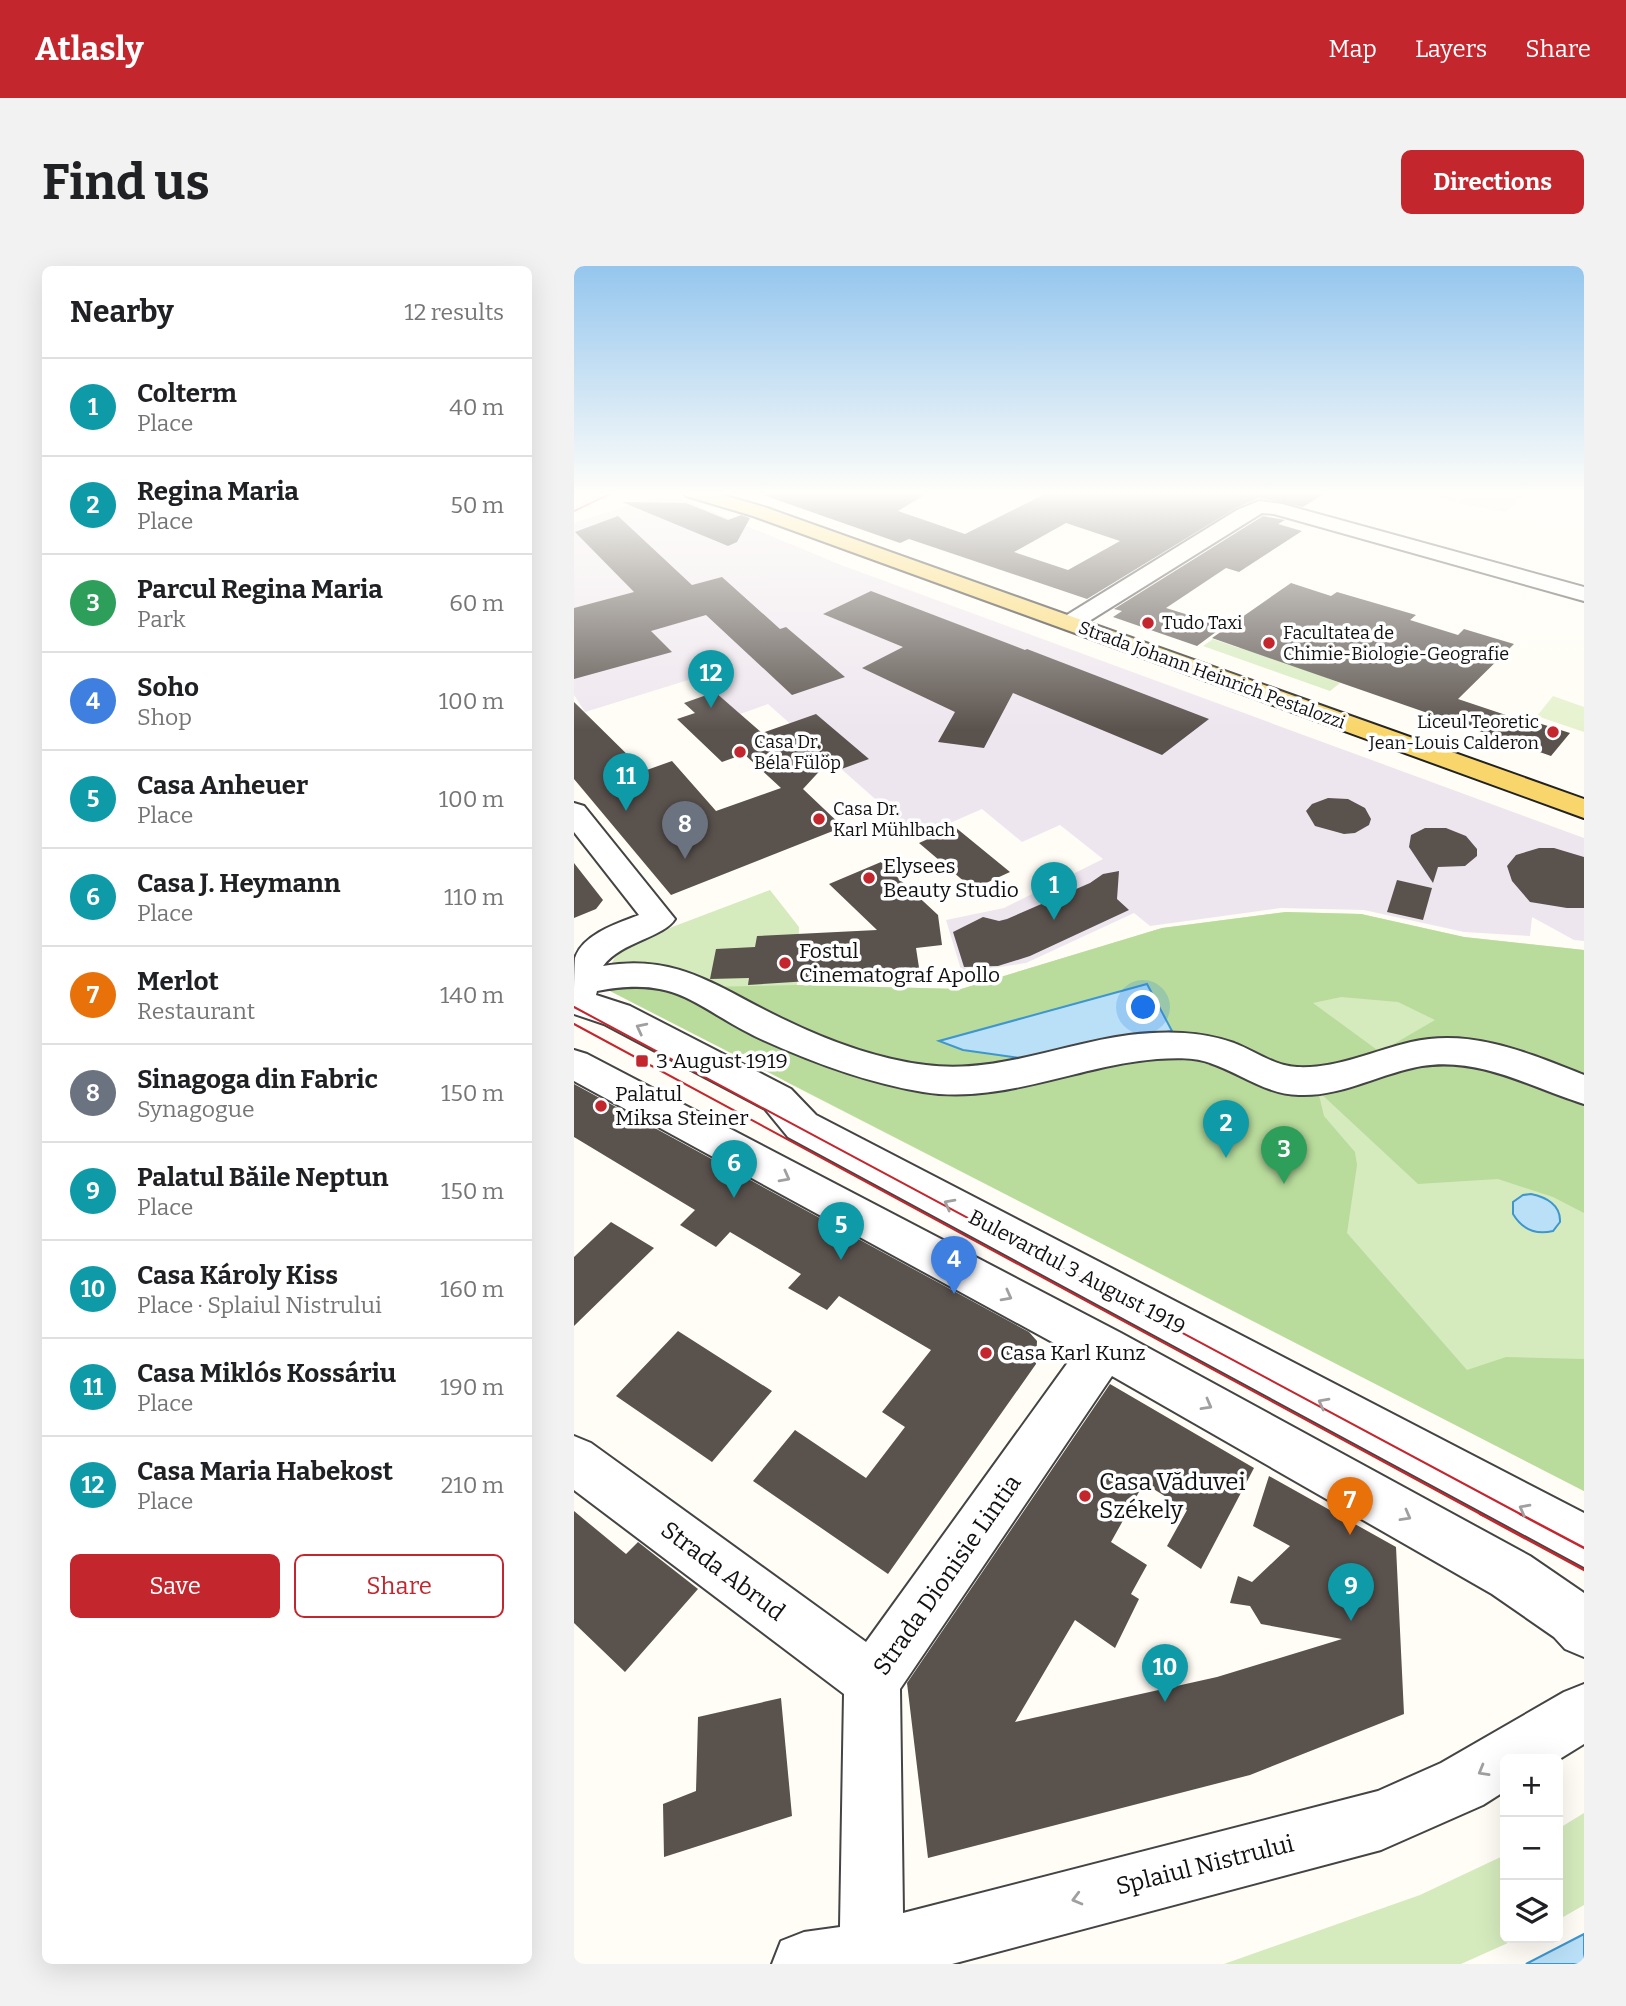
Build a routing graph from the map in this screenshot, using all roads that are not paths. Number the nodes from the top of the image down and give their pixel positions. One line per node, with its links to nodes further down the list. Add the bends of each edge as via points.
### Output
1 (924, 571): 5 (main road, Strada Johann Heinrich Pestalozzi)
2 (1152, 571): 5 (street)
3 (1502, 571): 4 (street)
4 (1584, 594)
5 (1070, 624): 6 (main road, Strada Johann Heinrich Pestalozzi)
6 (1584, 809)
7 (574, 812): 8 (street, via 659,919 611,938)
8 (579, 985): 10 (street, via 647,974 676,980 702,988 772,1029 842,1057 930,1079 978,1079 1157,1046 1210,1049 1267,1076 1299,1081 1453,1050 1494,1055); 13 (street, Bulevardul 3 August 1919, one-way to 8, via 802,1126 778,1099 617,1015)
9 (574, 1063): 11 (street, one-way to 11)
10 (1584, 1090)
11 (1105, 1348): 14 (street, one-way to 14, via 1511,1575); 15 (street, Strada Dionisie Lintia)
12 (574, 1460): 15 (street, Strada Abrud)
13 (1584, 1541)
14 (1584, 1629)
15 (872, 1681): 17 (street, Strada Dionisie Lintia)
16 (1584, 1712): 17 (street, Splaiul Nistrului, one-way to 17, via 1462,1784 1381,1820)
17 (872, 1954): 18 (street, Splaiul Nistrului)
18 (804, 1964)

